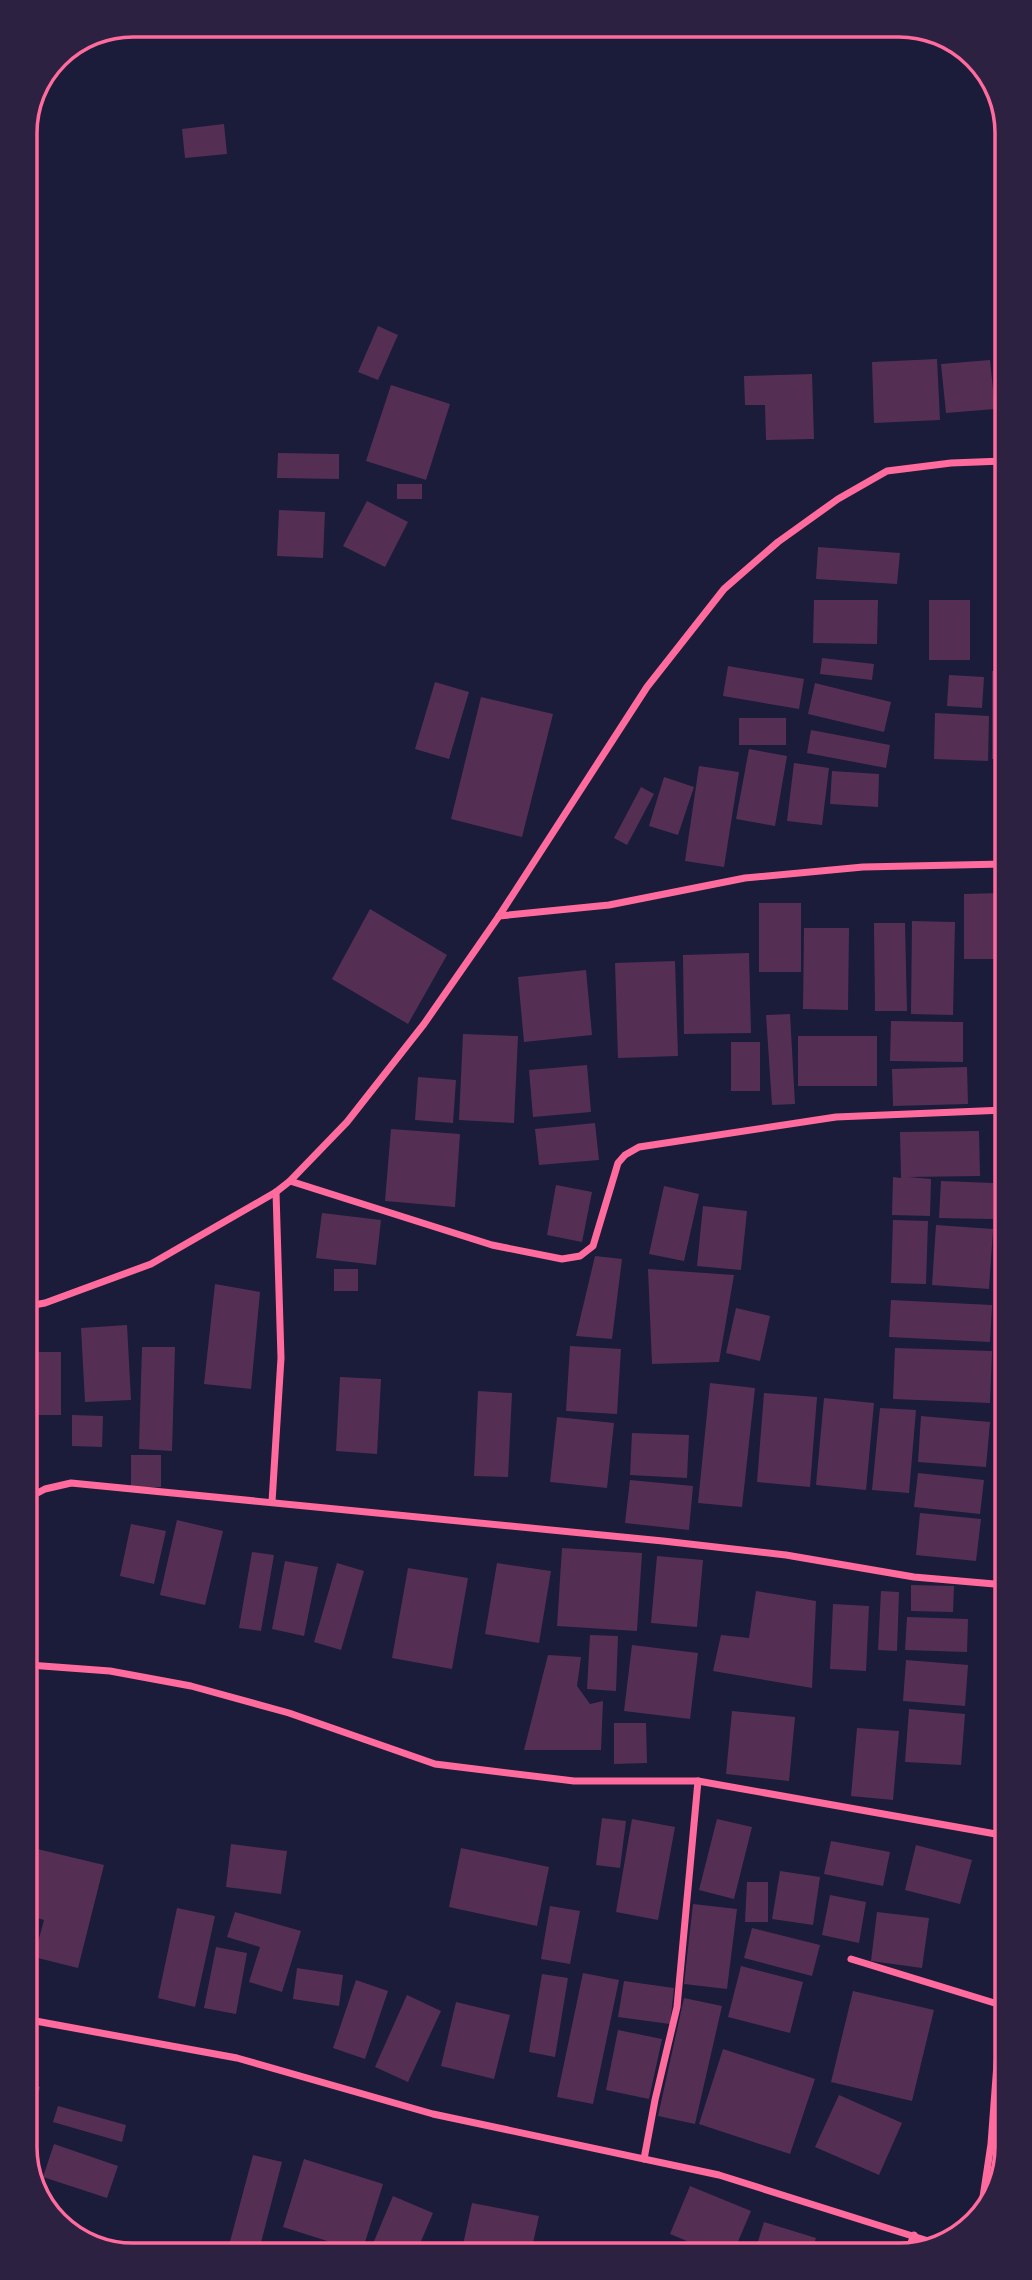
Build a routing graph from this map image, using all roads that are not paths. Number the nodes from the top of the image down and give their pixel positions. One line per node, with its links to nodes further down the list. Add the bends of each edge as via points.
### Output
1 (995, 461): 3 (street, via 887,471 778,542 724,589 647,687)
2 (995, 864): 3 (street, via 863,867 745,878 609,905)
3 (499, 916): 5 (street, via 424,1024 347,1122)
4 (995, 1110): 5 (street, via 836,1117 639,1147 618,1163 593,1247 580,1256 562,1259 492,1245)
5 (290, 1181): 6 (street)
6 (275, 1192): 7 (street, via 150,1264); 9 (street, via 281,1358)
7 (37, 1304)
8 (37, 1494): 9 (street, via 71,1483)
9 (272, 1502): 10 (street, via 663,1541)
10 (995, 1584)
11 (37, 1666): 12 (street, via 110,1671 191,1686 289,1713 435,1764 574,1781)
12 (698, 1781): 13 (street); 18 (street, via 677,2007)
13 (995, 1834)
14 (851, 1959): 15 (street)
15 (995, 2003)
16 (37, 2021): 18 (street, via 237,2058 433,2114)
17 (995, 2088): 19 (street)
18 (644, 2159): 20 (street, via 719,2175)
19 (984, 2191)
20 (914, 2235): 21 (street); 22 (street)
21 (925, 2239)
22 (911, 2242)

